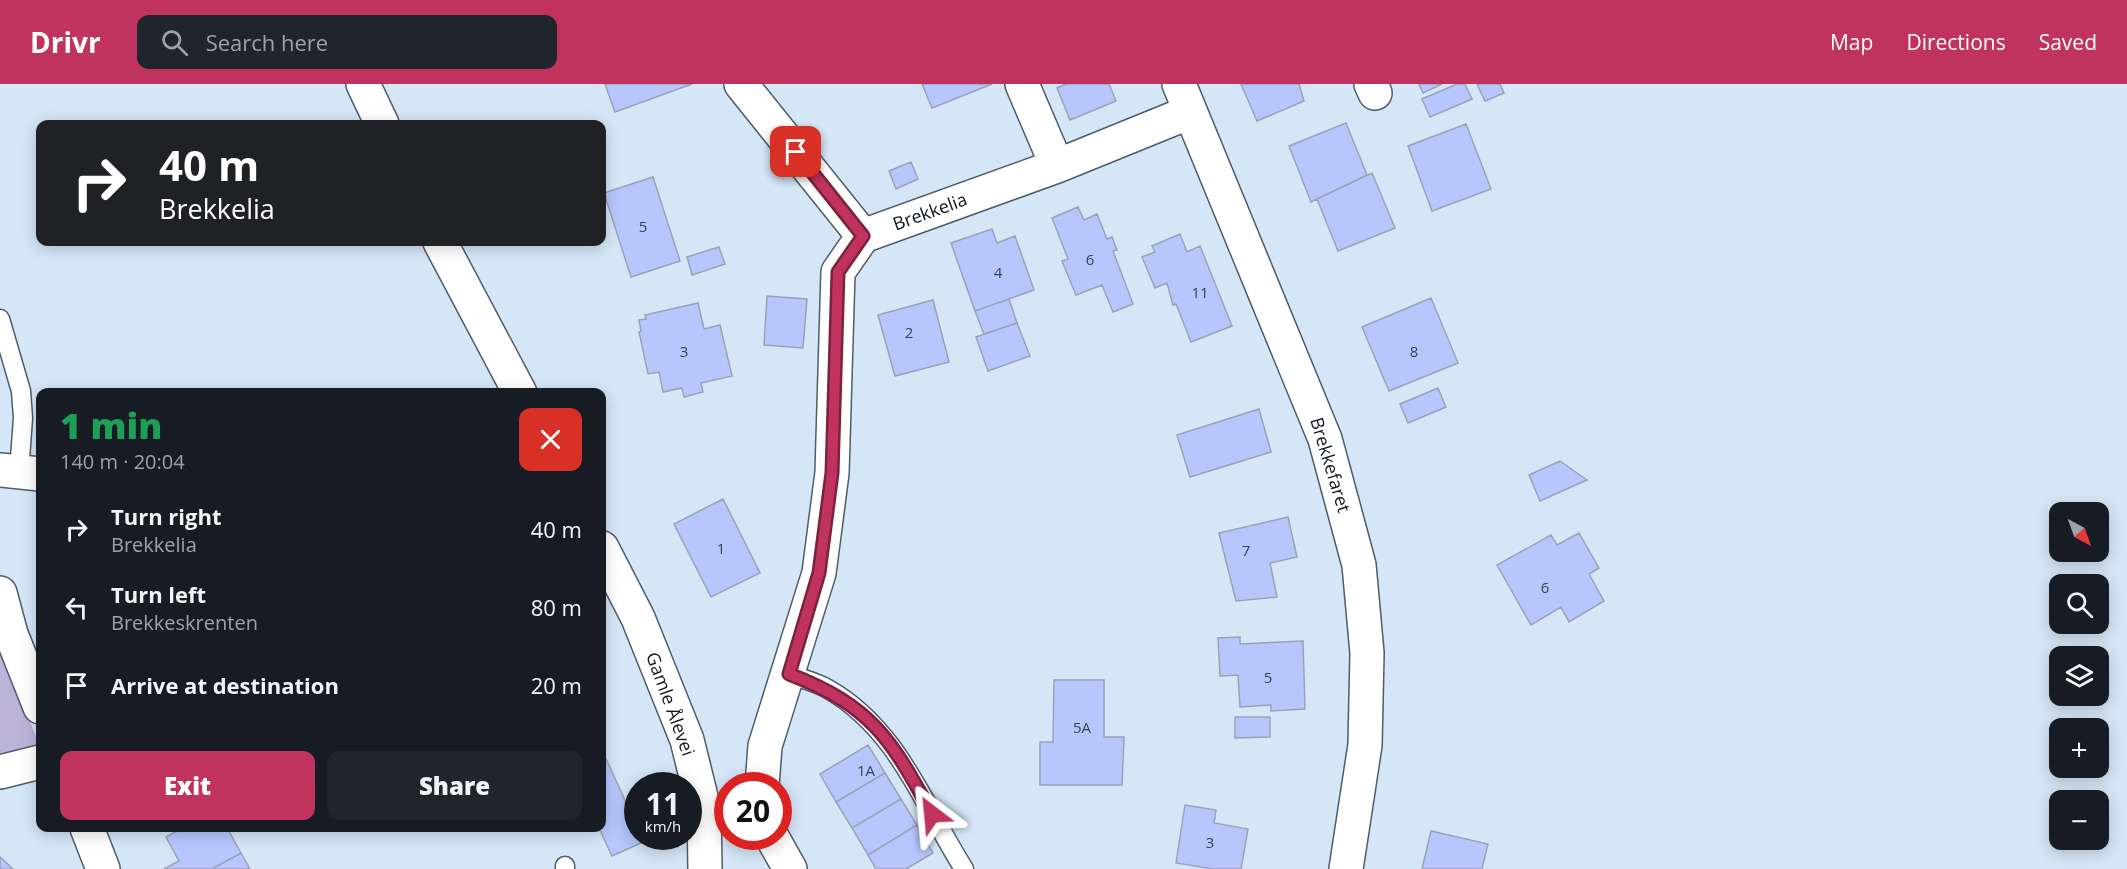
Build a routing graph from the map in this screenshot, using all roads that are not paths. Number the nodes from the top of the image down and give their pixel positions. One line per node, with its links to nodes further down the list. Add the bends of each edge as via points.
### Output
1 (363, 84): 5 (street)
2 (741, 84): 7 (street)
3 (1022, 84): 6 (street)
4 (1185, 98): 6 (street, Brekkelia); 25 (street, Brekkefaret, via 1325,439 1359,565 1367,653 1365,745)
5 (380, 120)
6 (1057, 166): 7 (street, Brekkelia)
7 (863, 236): 14 (street, via 838,272 832,473 819,573)
8 (442, 246): 10 (street)
9 (0, 319): 11 (lane, via 21,391)
10 (517, 388)
11 (20, 472)
12 (606, 556): 22 (street, Gamle Ålevei, via 638,618 687,740 704,808)
13 (0, 593): 15 (street)
14 (789, 674): 18 (street, via 765,746); 24 (lane, via 826,688 850,703 887,739)
15 (36, 698)
16 (36, 763): 17 (street)
17 (0, 772)
18 (763, 772)
19 (89, 832): 21 (street)
20 (779, 850): 23 (street)
21 (103, 869)
22 (705, 869)
23 (790, 869)
24 (964, 869)
25 (1346, 869)

